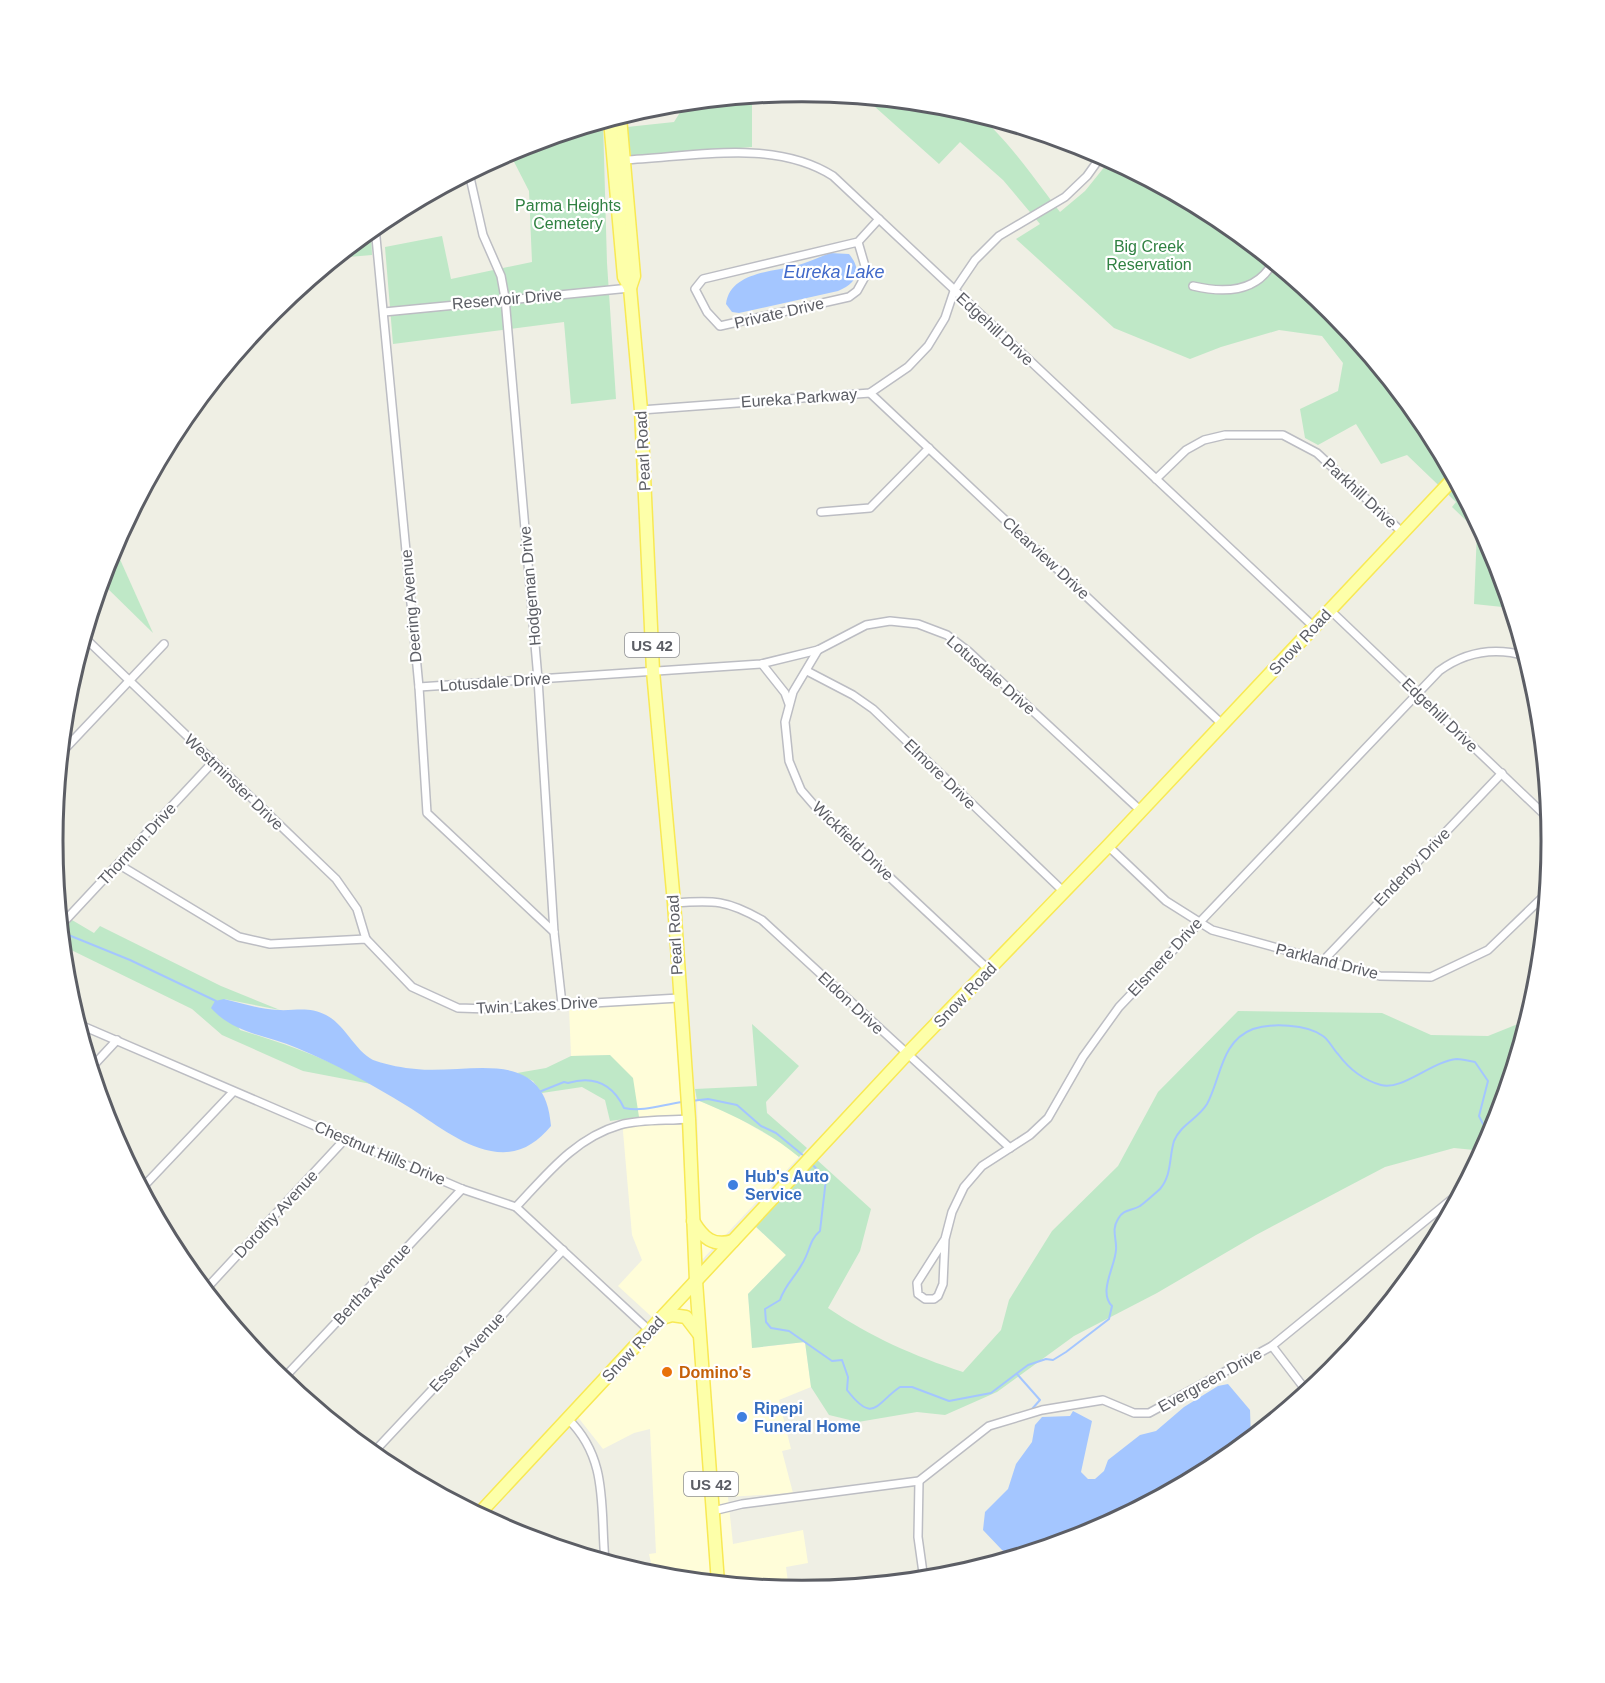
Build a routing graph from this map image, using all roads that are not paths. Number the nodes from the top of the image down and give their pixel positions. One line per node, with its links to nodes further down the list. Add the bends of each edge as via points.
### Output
1 (621, 125): 3 (main road, Pearl Road / US 42)
2 (611, 127): 11 (main road, Pearl Road / US 42, via 624,277)
3 (624, 160): 6 (street, Edgehill Drive, via 763,152 792,156 833,176); 11 (main road, Pearl Road / US 42, via 634,276)
4 (1096, 163): 12 (street, Eureka Parkway, via 1065,197 999,236 975,260)
5 (471, 180): 13 (street, Hodgeman Drive, via 483,235 501,276)
6 (879, 219): 8 (street); 12 (street, Edgehill Drive)
7 (376, 238): 14 (street, Deering Avenue)
8 (858, 242): 8 (street, Private Drive, via 867,273 849,297 720,326 695,289 703,279)
9 (1268, 268): 10 (street, via 1260,279 1241,288)
10 (1193, 286)
11 (630, 288): 13 (street, Reservoir Drive); 16 (main road, Pearl Road / US 42)
12 (954, 291): 15 (street, Eureka Parkway, via 945,318 928,346 908,367); 18 (street, Edgehill Drive)
13 (505, 298): 14 (street, Reservoir Drive); 31 (street, Hodgeman Drive)
14 (384, 312): 33 (street, Deering Avenue)
15 (870, 393): 16 (street, Eureka Parkway); 17 (street, Clearview Drive)
16 (641, 410): 30 (main road, Pearl Road / US 42)
17 (929, 448): 20 (street, via 870,508); 36 (street, Clearview Drive)
18 (1156, 479): 21 (street, Parkhill Drive, via 1186,450 1204,440 1225,435 1283,435 1317,453); 23 (street, Edgehill Drive)
19 (1449, 483): 21 (main road, Snow Road)
20 (820, 512)
21 (1402, 532): 22 (main road, Snow Road)
22 (1330, 610): 23 (main road, Snow Road); 34 (street, Edgehill Drive)
23 (1314, 627): 36 (main road, Snow Road)
24 (90, 644): 32 (street, Westminster Drive)
25 (164, 644): 32 (street)
26 (818, 650): 28 (street, Lotusdale Drive); 29 (street, Wickfield Drive); 40 (street, Lotusdale Drive, via 866,625 890,621 918,624 947,635)
27 (1518, 655): 34 (street, Elsmere Drive, via 1498,651 1472,654 1448,664)
28 (762, 664): 30 (street, Lotusdale Drive); 35 (street)
29 (807, 670): 35 (street, Wickfield Drive); 44 (street, Elmore Drive, via 873,709)
30 (653, 671): 31 (street, Lotusdale Drive); 46 (main road, Pearl Road / US 42)
31 (538, 679): 33 (street, Lotusdale Drive); 49 (street, Hodgeman Drive)
32 (129, 681): 37 (street); 38 (street, Westminster Drive)
33 (419, 687): 49 (street, Deering Avenue, via 427,813)
34 (1416, 692): 39 (street, Edgehill Drive); 48 (street, Elsmere Drive)
35 (789, 704): 52 (street, Wickfield Drive, via 785,722 789,761 801,790)
36 (1222, 724): 40 (main road, Snow Road)
37 (69, 744)
38 (212, 762): 43 (street, Thornton Drive); 50 (street, Westminster Drive, via 336,879 357,909)
39 (1502, 773): 41 (street, Edgehill Drive); 51 (street, Enderby Drive)
40 (1141, 811): 42 (main road, Snow Road)
41 (1541, 811)
42 (1108, 846): 44 (main road, Snow Road); 48 (street, Parkland Drive, via 1166,900)
43 (118, 864): 47 (street, Thornton Drive); 50 (street, via 239,937 270,944)
44 (1063, 891): 52 (main road, Snow Road)
45 (1539, 901): 51 (street, Parkland Drive, via 1488,950 1431,977 1380,976)
46 (674, 903): 53 (main road, Pearl Road / US 42); 57 (street, Eldon Drive, via 713,900 741,908 762,920)
47 (67, 918)
48 (1198, 922): 51 (street, Parkland Drive, via 1212,930); 62 (street, Elsmere Drive, via 1108,1020 1048,1118)
49 (554, 932): 54 (street, Hodgeman Drive)
50 (366, 939): 54 (street, Twin Lakes Drive, via 412,987 458,1008)
51 (1322, 962)
52 (989, 970): 57 (main road, Snow Road)
53 (679, 998): 54 (street, Twin Lakes Drive); 60 (main road, Pearl Road / US 42)
54 (562, 1004)
55 (87, 1028): 56 (street, Chestnut Hills Drive)
56 (117, 1040): 58 (street); 59 (street, Chestnut Hills Drive)
57 (906, 1055): 62 (street, Eldon Drive); 69 (main road, Snow Road)
58 (97, 1062)
59 (233, 1092): 61 (street, Chestnut Hills Drive); 63 (street)
60 (689, 1119): 66 (street, via 622,1125 594,1135 563,1157); 67 (main road, Pearl Road / US 42)
61 (346, 1138): 64 (street, Chestnut Hills Drive); 72 (street, Dorothy Avenue)
62 (1010, 1148): 68 (street, Elsmere Drive, via 982,1166 964,1187)
63 (147, 1183)
64 (462, 1189): 66 (street, Chestnut Hills Drive); 77 (street, Bertha Avenue)
65 (1448, 1203): 76 (street, Evergreen Drive)
66 (516, 1207): 70 (street, Chestnut Hills Drive)
67 (693, 1221): 69 (main road, via 712,1242); 71 (main road, Pearl Road / US 42)
68 (945, 1239): 68 (street, Elsmere Drive, via 941,1290 934,1299 925,1299 918,1294 917,1283)
69 (733, 1241): 71 (main road, Snow Road)
70 (562, 1250): 74 (street, Chestnut Hills Drive); 80 (street, Essen Avenue)
71 (696, 1281): 73 (main road, Snow Road); 75 (main road, Pearl Road / US 42)
72 (210, 1284)
73 (662, 1318): 74 (main road, Snow Road); 75 (main road, via 686,1317)
74 (650, 1331): 79 (main road, Snow Road)
75 (700, 1336): 83 (main road, Pearl Road / US 42)
76 (1272, 1346): 78 (street); 81 (street, Evergreen Drive, via 1149,1413 1134,1413 1103,1400 1042,1410 989,1426)
77 (289, 1373)
78 (1302, 1385)
79 (568, 1419): 82 (main road, Snow Road); 84 (street, via 595,1456)
80 (379, 1447)
81 (919, 1481): 83 (street); 85 (street, via 918,1537)
82 (484, 1509)
83 (713, 1511): 86 (main road, Pearl Road / US 42)
84 (604, 1554)
85 (923, 1571)
86 (716, 1576)

